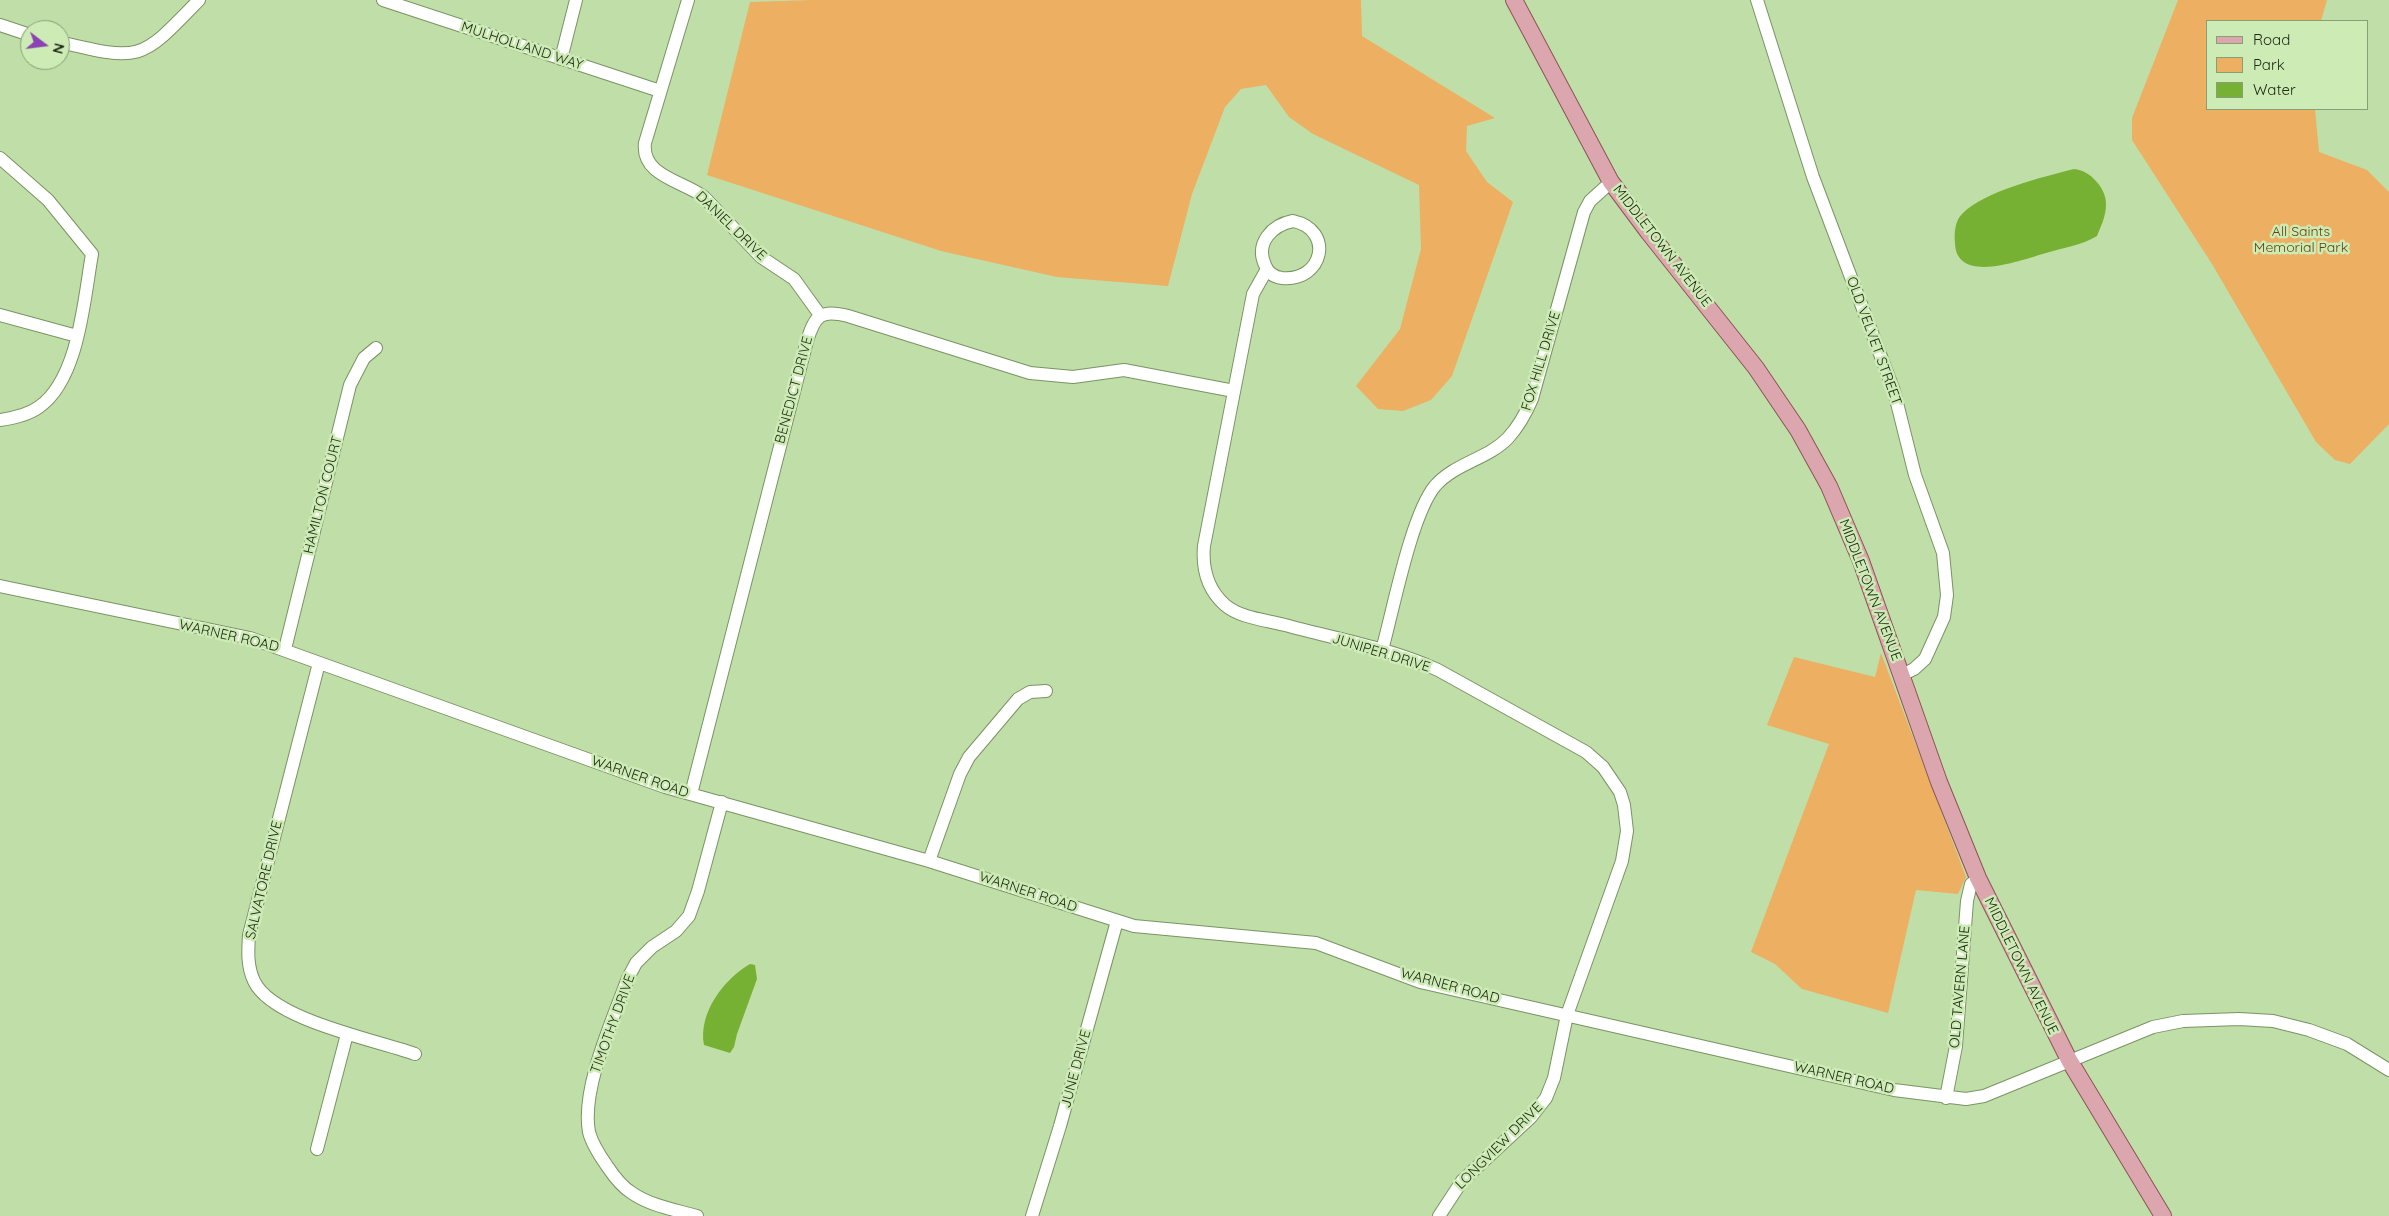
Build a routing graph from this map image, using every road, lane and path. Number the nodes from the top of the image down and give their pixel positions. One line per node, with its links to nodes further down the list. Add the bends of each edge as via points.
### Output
1 (199, 0): 9 (street, via 157,42 140,52 114,54)
2 (383, 0): 10 (street, MULHOLLAND WAY)
3 (576, 0): 10 (street)
4 (688, 0): 11 (street, DANIEL DRIVE)
5 (1514, 0): 13 (main road, MIDDLETOWN AVENUE)
6 (1756, 0): 25 (street, OLD VELVET STREET, via 1812,177 1894,391 1915,475 1943,554 1948,595 1944,617 1925,659)
7 (0, 25): 8 (street)
8 (20, 32)
9 (70, 44)
10 (561, 58): 11 (street, MULHOLLAND WAY)
11 (660, 91): 16 (street, DANIEL DRIVE, via 644,143 645,158 650,165 704,197 761,257 794,280)
12 (0, 158): 17 (street, via 48,200 92,254)
13 (1611, 182): 23 (street, FOX HILL DRIVE, via 1590,201 1584,212 1532,399 1523,418 1508,439 1450,473 1435,487 1424,506); 25 (main road, MIDDLETOWN AVENUE, via 1756,368 1798,430 1849,530)
14 (1267, 269): 14 (street, via 1262,255 1266,237 1275,227 1293,221 1303,224 1316,235 1319,251 1312,268 1305,274 1279,277); 19 (street, JUNIPER DRIVE, via 1253,294)
15 (0, 315): 17 (street)
16 (820, 315): 19 (street, via 834,312 1030,373 1073,377 1124,370); 27 (street, BENEDICT DRIVE, via 812,323 806,341)
17 (77, 336): 20 (street, via 68,368 49,398 27,414)
18 (376, 348): 22 (street, HAMILTON COURT, via 364,358 350,385)
19 (1234, 391): 23 (street, JUNIPER DRIVE, via 1204,546 1204,571 1210,586 1234,611)
20 (0, 420)
21 (0, 586): 22 (street, WARNER ROAD, via 250,638)
22 (285, 649): 24 (street, WARNER ROAD)
23 (1382, 650): 32 (street, JUNIPER DRIVE, via 1438,670 1580,748 1603,767 1620,792 1627,819 1626,846)
24 (319, 663): 27 (street, WARNER ROAD); 33 (street, SALVATORE DRIVE, via 249,936 248,959 254,982 268,998 287,1010)
25 (1902, 675): 30 (main road, MIDDLETOWN AVENUE)
26 (1046, 691): 29 (street, via 1030,692 1018,699 969,757)
27 (691, 794): 28 (street, WARNER ROAD)
28 (722, 802): 29 (street, WARNER ROAD); 39 (street, TIMOTHY DRIVE, via 689,916 676,931 636,963 628,978 590,1088 588,1111 589,1132 612,1174 632,1193 655,1204)
29 (929, 861): 31 (street, WARNER ROAD)
30 (1978, 878): 35 (main road, MIDDLETOWN AVENUE); 37 (street, OLD TAVERN LANE, via 1969,891 1956,1046)
31 (1117, 921): 32 (street, WARNER ROAD, via 1134,926 1316,943 1420,982); 40 (street, JUNE DRIVE)
32 (1567, 1015): 37 (street, WARNER ROAD, via 1894,1090); 41 (street, LONGVIEW DRIVE, via 1554,1078 1546,1098 1531,1117 1462,1181)
33 (347, 1034): 34 (street, SALVATORE DRIVE); 38 (street)
34 (415, 1054)
35 (2069, 1060): 36 (street, WARNER ROAD, via 2152,1027 2239,1018 2273,1021 2309,1030 2347,1044); 37 (street, WARNER ROAD, via 1984,1096); 42 (main road, MIDDLETOWN AVENUE)
36 (2389, 1070)
37 (1946, 1098)
38 (317, 1149)
39 (697, 1216)
40 (1032, 1216)
41 (1439, 1216)
42 (2163, 1216)

